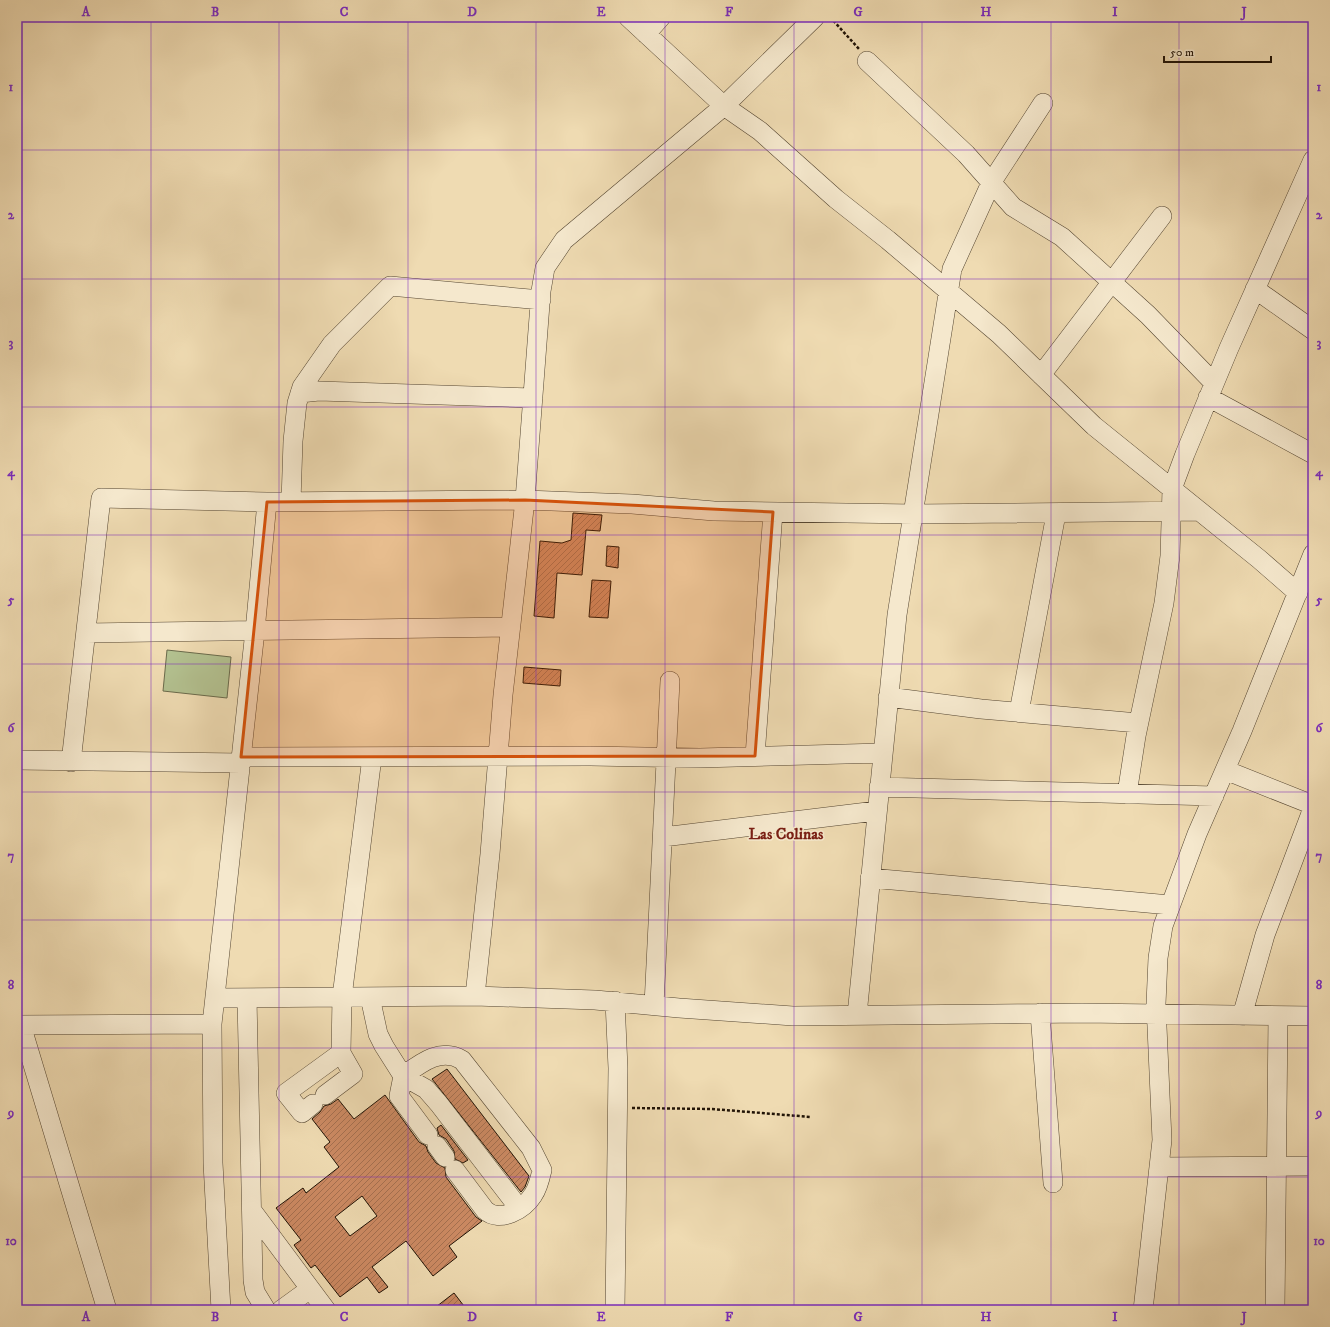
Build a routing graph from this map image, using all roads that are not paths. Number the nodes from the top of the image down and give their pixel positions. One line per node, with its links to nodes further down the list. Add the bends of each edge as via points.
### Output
1 (628, 17): 4 (street)
2 (661, 17): 4 (street)
3 (815, 17): 7 (street)
4 (646, 34): 7 (street)
5 (867, 61): 9 (street, via 966,154)
6 (1043, 103): 9 (street)
7 (724, 106): 13 (street, via 760,131 836,200); 14 (street, via 564,240 545,268)
8 (1313, 160): 12 (street)
9 (991, 183): 11 (street, via 1013,207 1062,237); 13 (street, via 958,252)
10 (1162, 216): 11 (street)
11 (1111, 282): 16 (street); 17 (street, via 1148,315)
12 (1255, 289): 15 (street); 17 (street)
13 (948, 290): 16 (street); 28 (street)
14 (541, 300): 18 (street, via 390,286 332,344); 19 (street)
15 (1313, 330)
16 (1041, 375): 21 (street, via 1094,426)
17 (1211, 390): 20 (street); 21 (street)
18 (300, 393): 19 (street, via 319,391); 24 (street, via 293,441)
19 (533, 398): 22 (street)
20 (1313, 454)
21 (1172, 489): 25 (street); 26 (street)
22 (525, 500): 24 (street); 27 (street); 32 (street)
23 (267, 502): 24 (street); 33 (street); 34 (street, via 101,498)
24 (291, 502)
25 (1173, 511): 26 (street); 29 (street); 38 (street, via 1164,603)
26 (1198, 511): 31 (street)
27 (773, 512): 28 (street); 40 (street)
28 (914, 514): 29 (street); 36 (street, via 897,615)
29 (1056, 514): 37 (street)
30 (1311, 566): 31 (street)
31 (1298, 593): 47 (street)
32 (510, 627): 33 (street); 42 (street)
33 (255, 631): 34 (street); 45 (street)
34 (86, 632): 46 (street)
35 (670, 681): 43 (street)
36 (888, 697): 37 (street); 39 (street)
37 (1019, 712): 38 (street)
38 (1138, 723): 49 (street)
39 (882, 754): 40 (street); 48 (street)
40 (755, 756): 43 (street)
41 (372, 757): 42 (street); 45 (street); 57 (street)
42 (498, 757): 43 (street); 56 (street)
43 (668, 757): 53 (street)
44 (17, 760): 46 (street)
45 (241, 760): 46 (street); 59 (street)
46 (71, 762)
47 (1225, 770): 50 (street); 51 (street)
48 (879, 786): 49 (street); 52 (street)
49 (1127, 794): 50 (street)
50 (1214, 796): 55 (street)
51 (1313, 806): 66 (street, via 1266,936)
52 (876, 811): 53 (street); 54 (street)
53 (663, 837): 62 (street)
54 (870, 878): 55 (street); 64 (street)
55 (1170, 905): 65 (street, via 1163,926 1158,958)
56 (475, 996): 58 (street); 61 (street)
57 (342, 997): 58 (street); 60 (street); 71 (street)
58 (370, 997): 72 (street, via 378,1034)
59 (215, 998): 60 (street); 69 (street)
60 (247, 998): 78 (street)
61 (615, 1002): 62 (street); 85 (street, via 618,1108)
62 (654, 1005): 64 (street, via 792,1016)
63 (1040, 1013): 64 (street); 65 (street); 76 (street)
64 (856, 1015)
65 (1157, 1015): 66 (street); 75 (street, via 1162,1140)
66 (1242, 1016): 67 (street)
67 (1278, 1016): 68 (street); 73 (street)
68 (1313, 1016)
69 (212, 1024): 70 (street); 81 (street, via 213,1163)
70 (19, 1025): 80 (street)
71 (341, 1053): 71 (street, via 286,1093 302,1113 353,1074)
72 (403, 1076): 77 (street, via 426,1089); 77 (street, via 399,1096 491,1216 507,1215); 77 (street, via 434,1057 446,1054 462,1060 531,1148 542,1170 531,1198)
73 (1277, 1165): 74 (street); 75 (street); 87 (street)
74 (1313, 1166)
75 (1159, 1167): 86 (street)
76 (1053, 1183)
77 (519, 1208)
78 (253, 1212): 79 (street); 82 (street, via 253,1280 255,1292)
79 (310, 1290): 83 (street); 84 (street)
80 (107, 1310)
81 (221, 1310)
82 (266, 1310)
83 (281, 1310)
84 (326, 1310)
85 (615, 1310)
86 (1143, 1310)
87 (1275, 1310)

